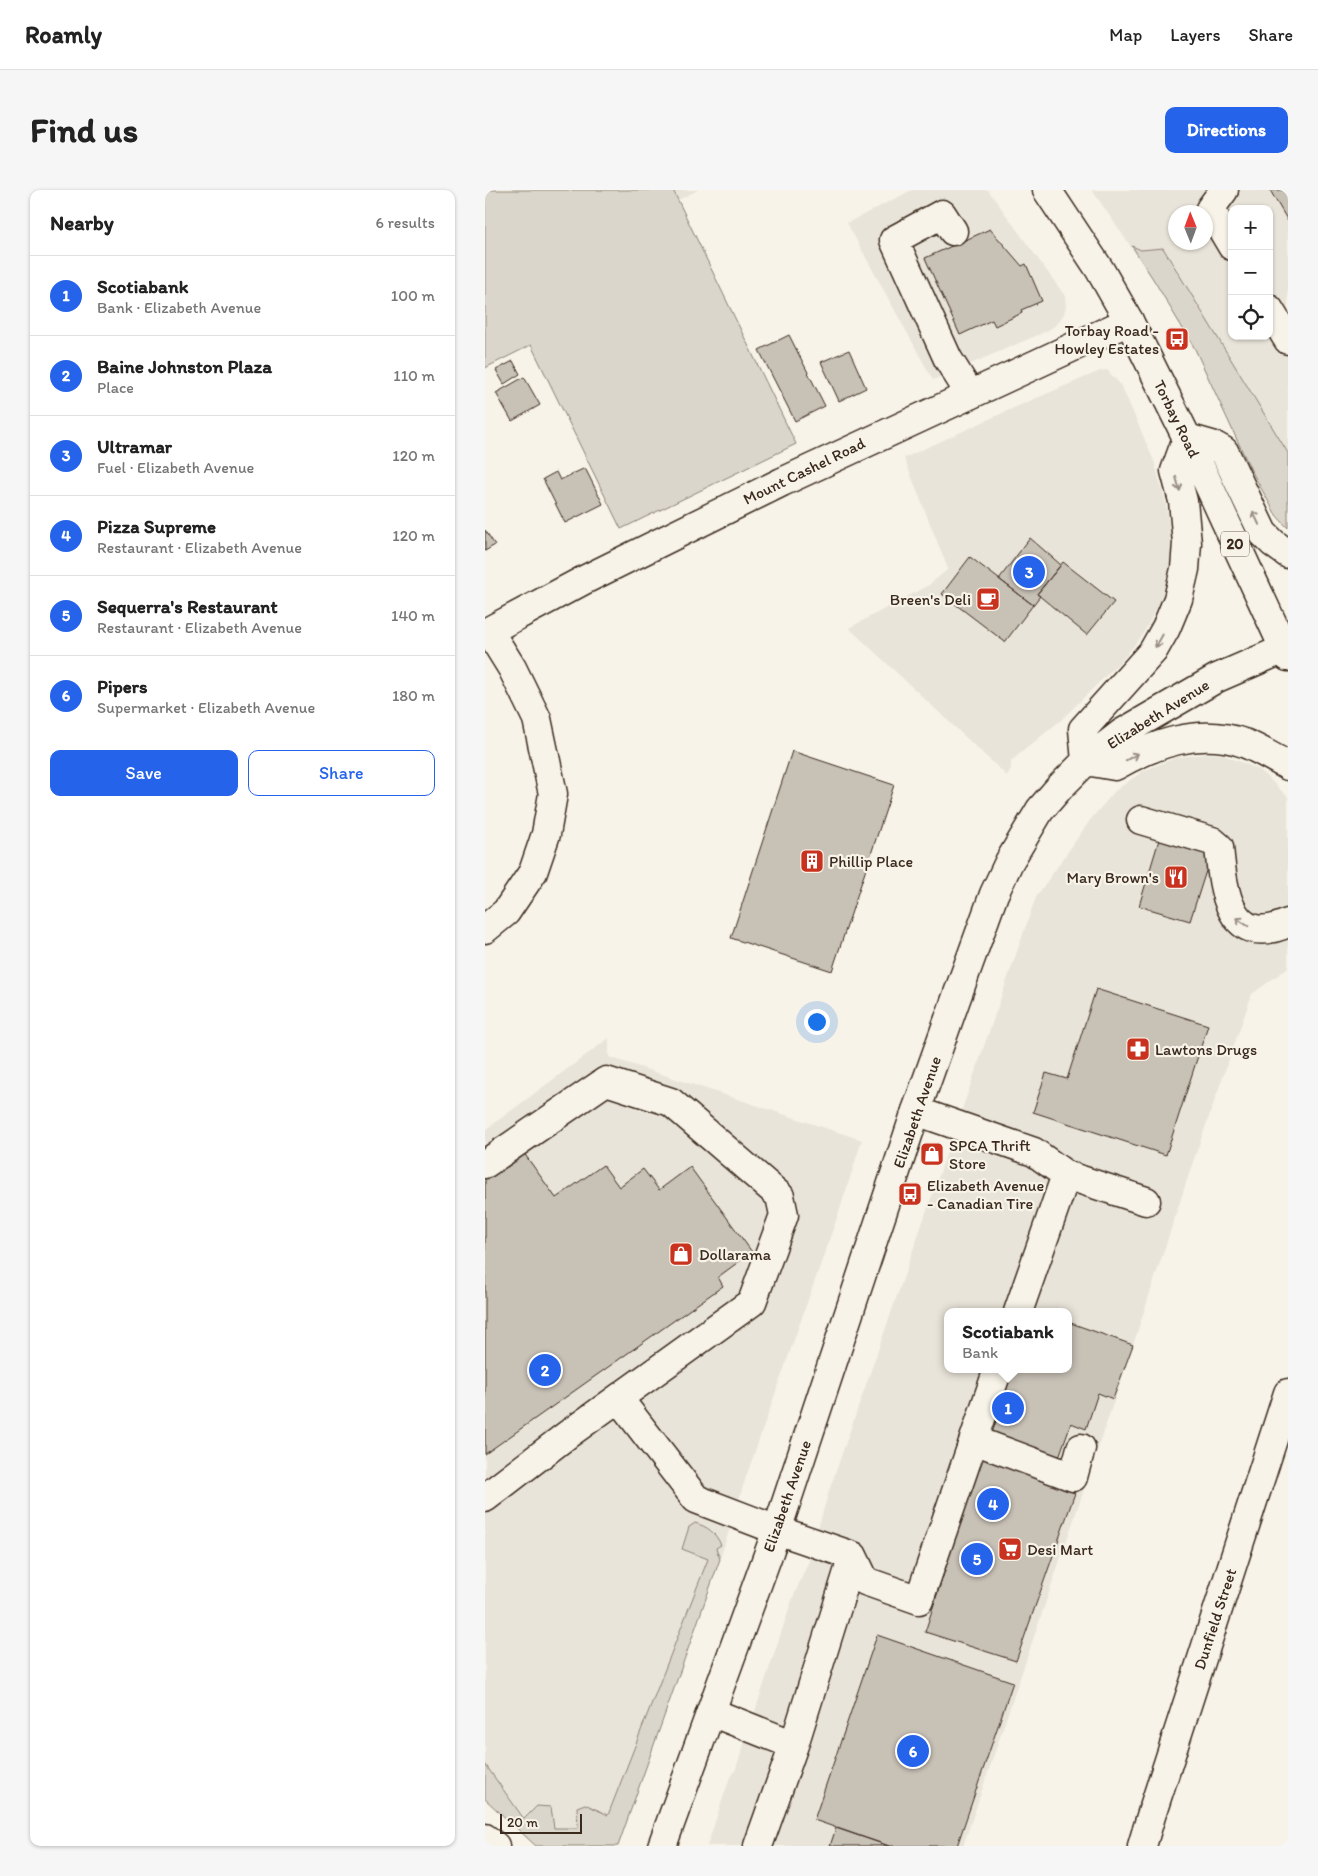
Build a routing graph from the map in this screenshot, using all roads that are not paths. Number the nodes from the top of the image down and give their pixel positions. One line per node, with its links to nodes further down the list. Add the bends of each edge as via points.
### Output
1 (1047, 190): 6 (main road, Torbay Road / 20)
2 (1224, 190): 4 (main road, via 1210,209)
3 (953, 231): 8 (main road, via 942,214 894,240 948,359)
4 (1228, 239)
5 (1273, 316): 7 (main road)
6 (1129, 321): 8 (main road, Mount Cashel Road); 9 (main road, Torbay Road / 20)
7 (1288, 340)
8 (970, 394): 11 (main road, Mount Cashel Road, via 585,578)
9 (1187, 438): 10 (main road, one-way to 9, via 1263,533 1224,451); 12 (main road, Torbay Road / 20); 13 (main road, one-way to 13, via 1175,472 1183,501 1187,543 1178,599 1153,651 1083,729)
10 (1288, 554)
11 (487, 632): 17 (main road, via 512,668 537,719 553,794 546,834 533,872 506,912)
12 (1287, 651): 13 (main road, Elizabeth Avenue, via 1217,678 1122,733)
13 (1087, 761): 14 (main road, one-way to 14, via 1115,766 1162,744 1191,737 1242,743); 18 (main road, Elizabeth Avenue, via 1040,810 1009,862 988,911)
14 (1288, 766)
15 (1141, 820): 16 (main road, one-way to 15, via 1271,929 1255,929 1239,921 1227,903 1219,847 1212,841)
16 (1288, 923)
17 (485, 929)
18 (916, 1111): 20 (main road, via 1034,1152); 29 (main road, Elizabeth Avenue)
19 (485, 1164): 25 (main road, via 606,1081 671,1102 780,1196 784,1215 752,1302)
20 (1066, 1175): 21 (main road); 22 (main road)
21 (1146, 1201)
22 (1019, 1308)
23 (997, 1373): 26 (main road)
24 (1288, 1393): 37 (main road, Dunfield Street)
25 (619, 1399): 28 (main road); 29 (main road, via 696,1499)
26 (974, 1440): 27 (main road, via 1073,1477); 30 (main road, via 919,1600 865,1581)
27 (1081, 1448)
28 (485, 1498)
29 (777, 1530): 30 (main road); 31 (main road, Elizabeth Avenue)
30 (853, 1556): 32 (main road)
31 (711, 1712): 32 (main road); 35 (main road, Elizabeth Avenue)
32 (794, 1745): 36 (main road)
33 (485, 1838): 34 (main road)
34 (495, 1846)
35 (662, 1846)
36 (758, 1846)
37 (1143, 1846)

